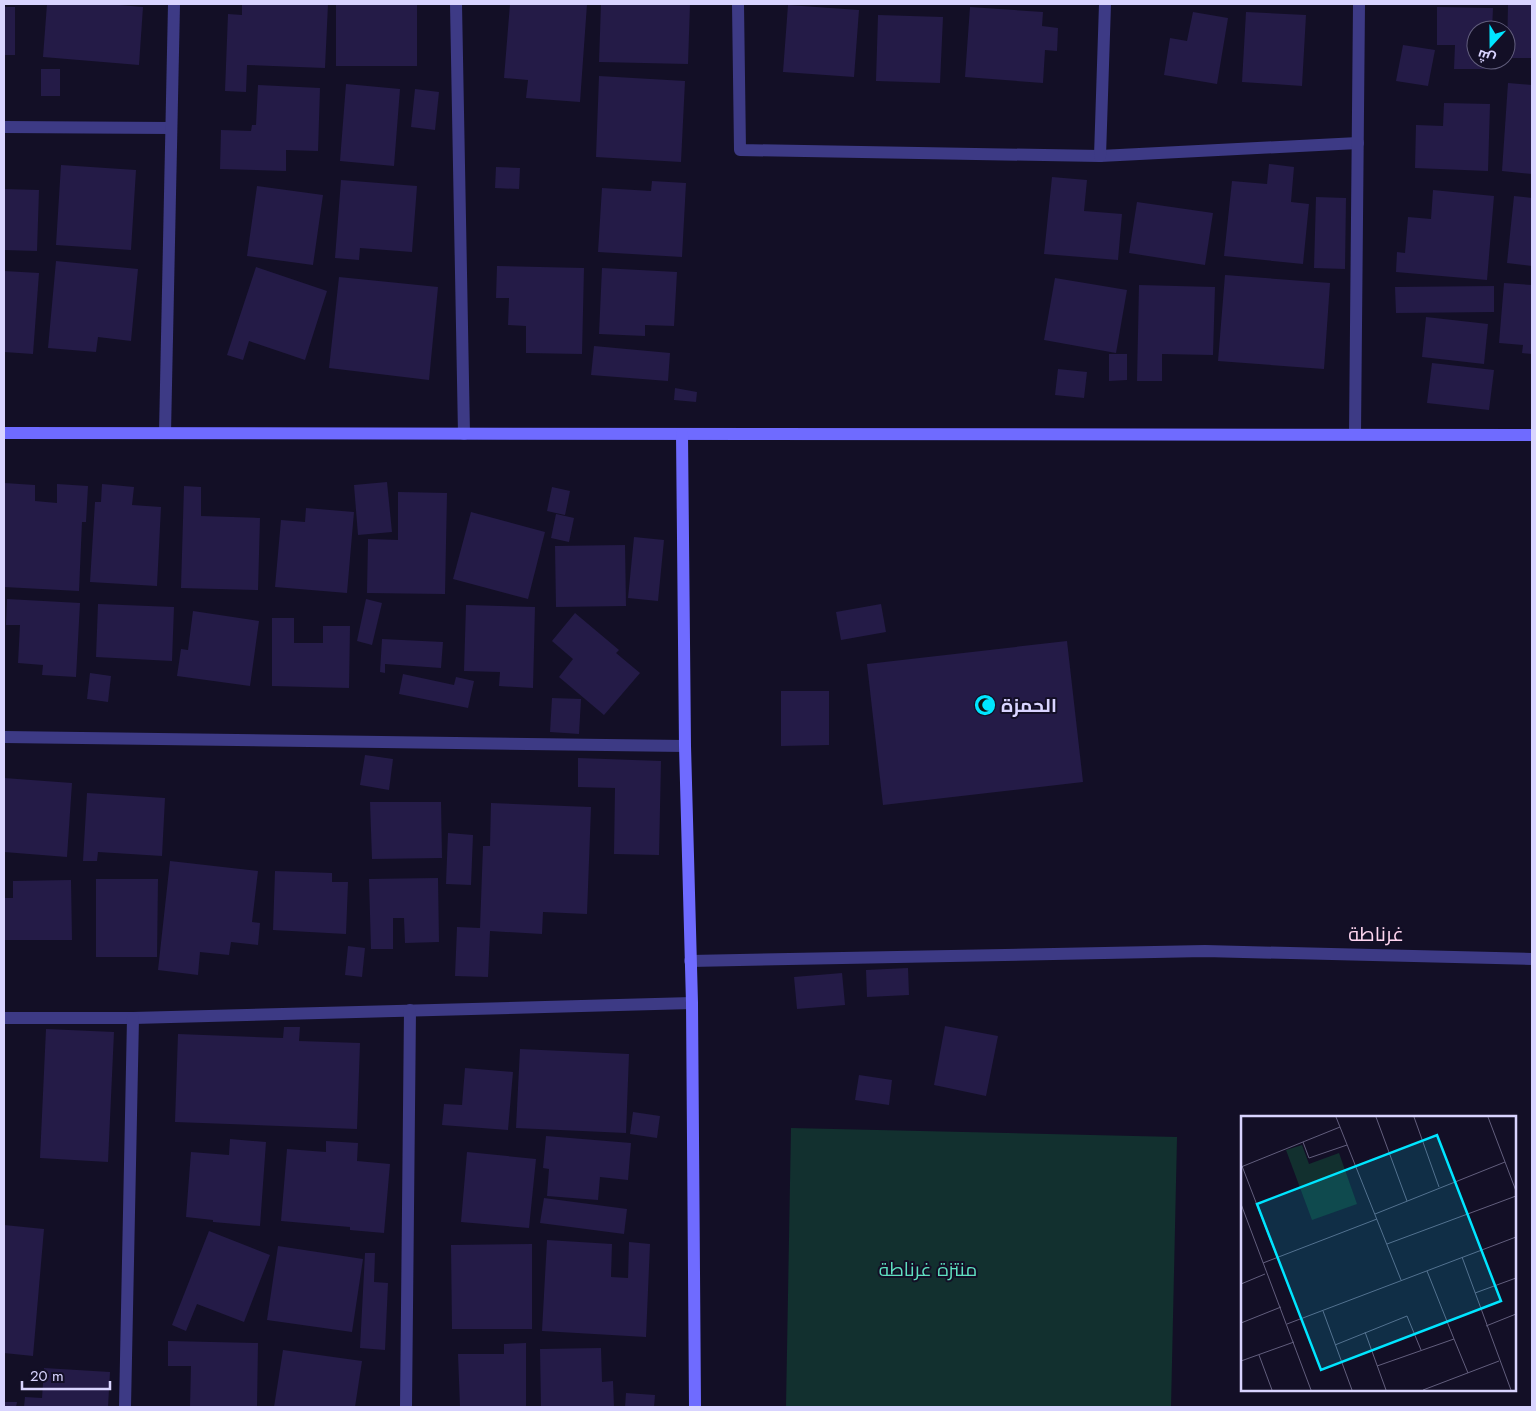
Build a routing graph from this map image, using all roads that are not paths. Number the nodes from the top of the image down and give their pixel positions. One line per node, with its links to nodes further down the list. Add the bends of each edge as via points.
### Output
1 (174, 4): 7 (street)
2 (456, 4): 12 (street)
3 (738, 4): 9 (street, via 740,150)
4 (1105, 4): 9 (street)
5 (1359, 4): 8 (street)
6 (4, 127): 7 (street)
7 (171, 128): 11 (street)
8 (1358, 143): 9 (street); 14 (street)
9 (1100, 156)
10 (4, 432): 11 (street)
11 (164, 433): 12 (street)
12 (464, 434): 13 (street)
13 (682, 434): 14 (street); 17 (street)
14 (1355, 434): 15 (street)
15 (1532, 435)
16 (4, 737): 17 (street)
17 (685, 746): 19 (street)
18 (1532, 959): 19 (street, via 1204,951)
19 (690, 961): 20 (street)
20 (692, 1003): 21 (street); 26 (street)
21 (410, 1010): 23 (street); 25 (street)
22 (4, 1018): 23 (street)
23 (133, 1018): 24 (street)
24 (125, 1407)
25 (406, 1407)
26 (695, 1407)

